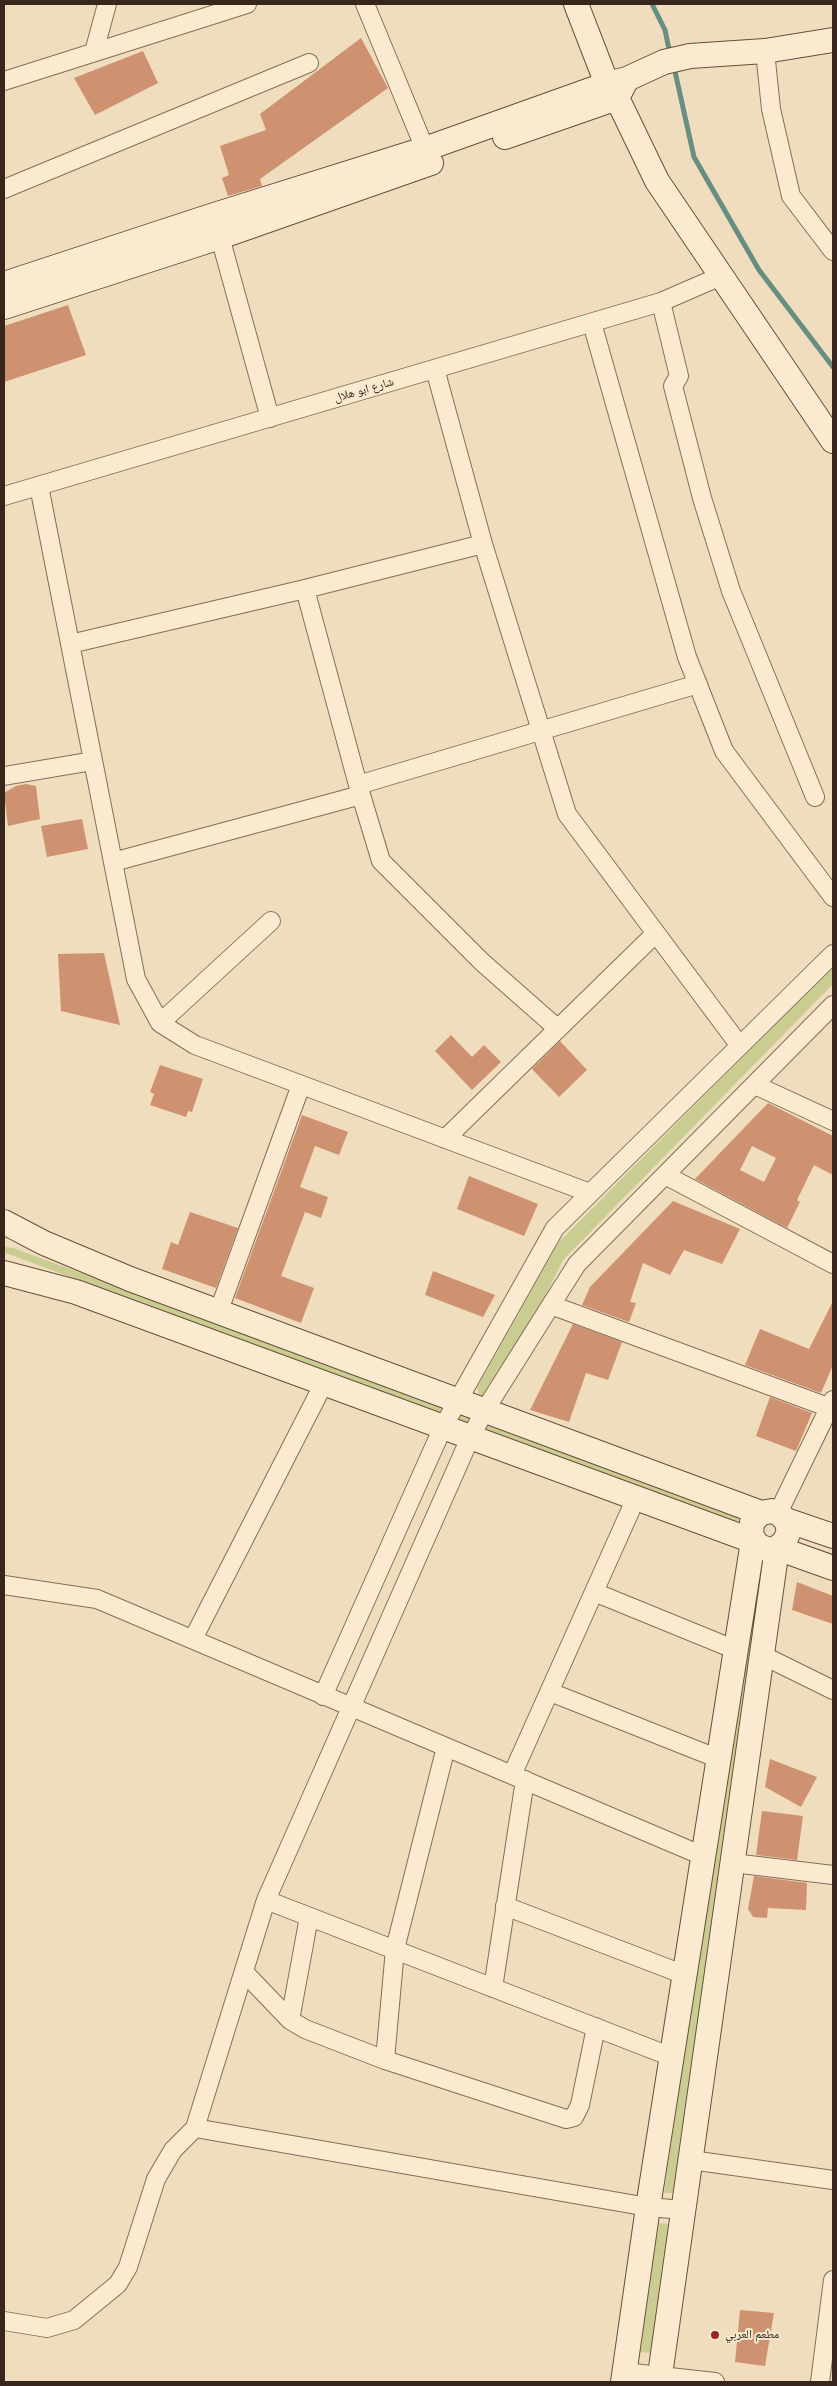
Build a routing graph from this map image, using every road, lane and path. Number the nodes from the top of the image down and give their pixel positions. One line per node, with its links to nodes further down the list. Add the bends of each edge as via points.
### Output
1 (107, 4): 7 (street)
2 (247, 4): 7 (street)
3 (364, 4): 11 (street)
4 (576, 4): 10 (main road)
5 (833, 40): 6 (main road)
6 (765, 51): 10 (main road, via 690,56 664,62); 14 (street, via 771,109 792,196)
7 (94, 52): 9 (street)
8 (308, 63): 12 (street)
9 (4, 81)
10 (617, 87): 11 (main road); 13 (main road); 15 (main road, via 657,182)
11 (425, 149): 16 (main road)
12 (4, 189)
13 (220, 237): 18 (main road); 21 (street)
14 (833, 250)
15 (721, 276): 17 (street, شارع ابو هلال); 22 (main road)
16 (4, 284)
17 (661, 302): 19 (street, شارع ابو هلال); 33 (street, via 679,376 673,386 731,591)
18 (4, 307)
19 (592, 323): 20 (street, شارع ابو هلال); 28 (street, via 687,658)
20 (435, 369): 21 (street, شارع ابو هلال); 25 (street)
21 (270, 418): 23 (street, شارع ابو هلال)
22 (833, 441)
23 (39, 486): 24 (street, شارع ابو هلال); 27 (street)
24 (4, 496)
25 (484, 544): 26 (street); 29 (street)
26 (305, 588): 27 (street); 32 (street)
27 (70, 644): 30 (street)
28 (698, 684): 29 (street); 35 (street, via 724,751)
29 (542, 730): 32 (street); 37 (street, via 568,814)
30 (93, 761): 31 (street); 34 (street)
31 (4, 776)
32 (359, 790): 34 (street); 41 (street, via 381,861 482,962)
33 (815, 797)
34 (113, 862): 40 (street, via 136,978)
35 (833, 896)
36 (271, 921): 40 (street)
37 (656, 933): 41 (street); 42 (street)
38 (833, 954): 42 (street)
39 (833, 1006): 44 (street)
40 (160, 1023): 43 (street, via 195,1045)
41 (558, 1029): 46 (street)
42 (740, 1046): 48 (street)
43 (301, 1085): 46 (street); 53 (street)
44 (755, 1085): 45 (street); 47 (street)
45 (833, 1121)
46 (446, 1139): 48 (street)
47 (665, 1175): 50 (street); 52 (street, via 577,1264)
48 (590, 1193): 55 (street, via 555,1228 544,1244)
49 (4, 1222): 53 (main road, via 130,1280)
50 (833, 1264)
51 (4, 1273): 54 (main road, via 76,1292)
52 (551, 1305): 56 (street); 57 (street)
53 (218, 1313): 55 (main road)
54 (324, 1383): 58 (main road); 68 (street)
55 (457, 1400): 57 (main road); 58 (street)
56 (832, 1406): 61 (street)
57 (485, 1410): 59 (street); 61 (main road)
58 (443, 1427): 59 (main road); 73 (street)
59 (470, 1438): 60 (main road); 74 (street)
60 (636, 1498): 63 (main road); 67 (street)
61 (775, 1515): 62 (main road); 63 (main road, via 756,1517 750,1528); 64 (main road, via 788,1525 786,1542)
62 (833, 1536)
63 (753, 1541): 64 (main road, via 764,1549); 69 (main road)
64 (776, 1548): 65 (main road); 70 (main road)
65 (833, 1568)
66 (4, 1585): 68 (street, via 97,1598)
67 (594, 1592): 69 (street); 72 (street)
68 (193, 1640): 73 (street)
69 (736, 1650): 76 (main road)
70 (762, 1656): 71 (street); 79 (main road)
71 (833, 1690)
72 (550, 1692): 76 (street); 77 (street)
73 (323, 1696): 74 (street)
74 (352, 1706): 75 (street); 81 (street)
75 (446, 1747): 77 (street); 84 (street)
76 (719, 1759): 78 (main road)
77 (519, 1777): 78 (street); 82 (street)
78 (703, 1856): 86 (main road)
79 (733, 1863): 80 (street); 93 (main road)
80 (833, 1875)
81 (266, 1900): 83 (street); 85 (street)
82 (505, 1906): 86 (street); 87 (street)
83 (309, 1917): 84 (street); 88 (street)
84 (395, 1950): 87 (street); 91 (street)
85 (244, 1972): 88 (street); 92 (street)
86 (685, 1975): 90 (main road)
87 (493, 1988): 89 (street)
88 (290, 2020): 91 (street)
89 (596, 2028): 90 (street); 91 (street, via 580,2105 574,2117 566,2119)
90 (672, 2057): 95 (main road)
91 (385, 2060)
92 (195, 2128): 95 (street); 98 (street, via 173,2150 156,2179 128,2268 118,2284 74,2320 47,2328)
93 (691, 2160): 94 (street); 96 (main road)
94 (833, 2180)
95 (648, 2207): 96 (street); 99 (main road)
96 (684, 2210): 100 (main road)
97 (833, 2280): 102 (street)
98 (4, 2321)
99 (624, 2377): 100 (street)
100 (660, 2378): 101 (street)
101 (715, 2382)
102 (820, 2382)

